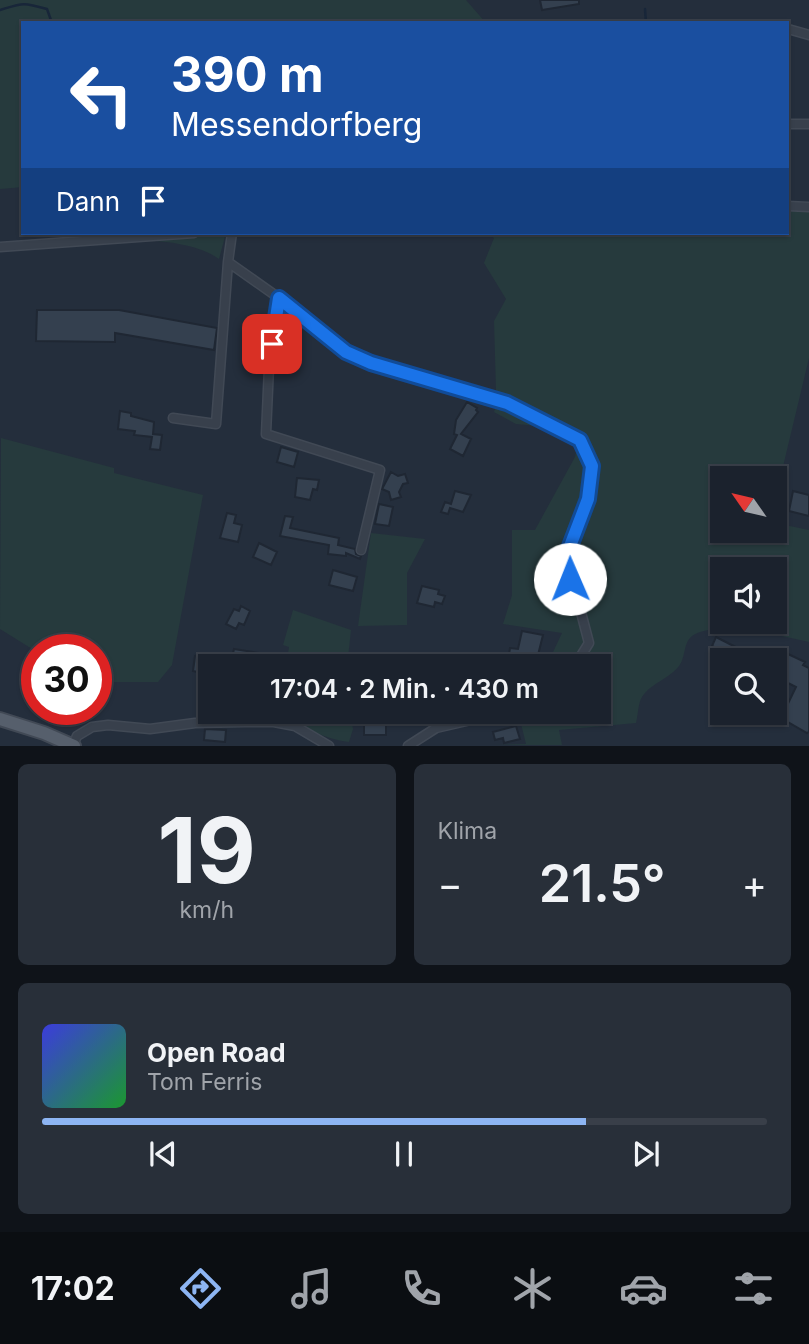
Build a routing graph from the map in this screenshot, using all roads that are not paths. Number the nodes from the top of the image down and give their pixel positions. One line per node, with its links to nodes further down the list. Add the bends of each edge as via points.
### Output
1 (789, 29): 2 (street)
2 (809, 35)
3 (789, 124): 4 (street)
4 (809, 124)
5 (789, 206): 6 (street)
6 (809, 207)
7 (166, 235): 9 (street)
8 (232, 235): 10 (street)
9 (0, 247)
10 (229, 262): 11 (street); 12 (street, via 216,424)
11 (279, 298): 13 (street, via 266,434 380,470); 14 (street, via 346,352 507,403 580,440 592,466 588,499 564,562 589,643)
12 (173, 418)
13 (361, 550)
14 (582, 654)
15 (0, 719): 17 (main road)
16 (454, 724): 19 (street, via 436,728)
17 (73, 745): 18 (street, via 77,736 92,727 108,725 150,729 274,722 295,726)
18 (329, 746)
19 (408, 746)

